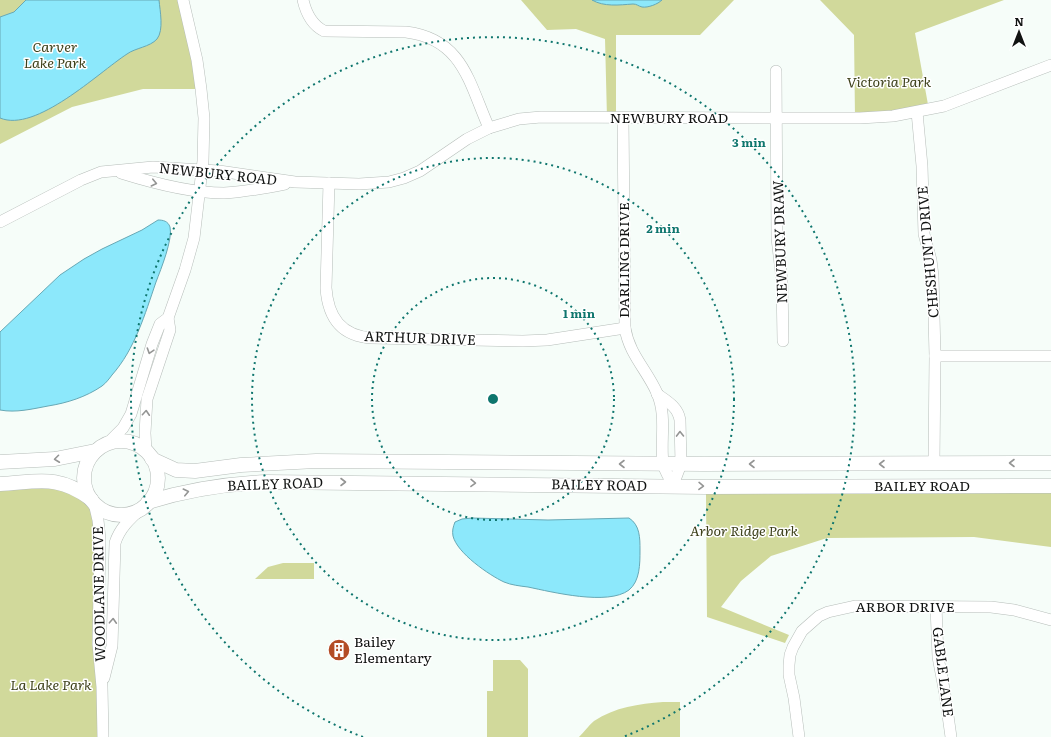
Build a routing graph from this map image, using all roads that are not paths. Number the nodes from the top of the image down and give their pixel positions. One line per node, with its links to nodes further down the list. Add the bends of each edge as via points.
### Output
1 (183, 0): 9 (street, via 201,89 204,139)
2 (304, 0): 8 (street, via 310,18 324,31 406,32 429,37 441,44 465,70)
3 (1051, 65): 5 (street, NEWBURY ROAD, via 957,102)
4 (776, 71): 7 (street, NEWBURY DRAW)
5 (917, 112): 7 (street, NEWBURY ROAD, via 860,118); 18 (street, CHESHUNT DRIVE, via 924,234 933,276)
6 (623, 118): 7 (street, NEWBURY ROAD); 8 (street, NEWBURY ROAD, via 528,118); 16 (street, DARLING DRIVE)
7 (777, 118): 17 (street, NEWBURY DRAW, via 777,238 782,281)
8 (489, 128): 12 (street, NEWBURY ROAD, via 467,139 420,172 404,178 374,183)
9 (202, 170): 10 (street, NEWBURY ROAD, via 153,168); 11 (street, NEWBURY ROAD); 13 (street)
10 (117, 171): 13 (street, NEWBURY ROAD, one-way to 13, via 152,183); 14 (street, NEWBURY ROAD, via 101,172 85,178)
11 (295, 182): 12 (street, NEWBURY ROAD); 13 (street, NEWBURY ROAD, via 231,192)
12 (329, 183): 16 (street, ARTHUR DRIVE, via 327,299 338,324 351,334 372,338 529,341)
13 (199, 191): 15 (street, via 194,238)
14 (0, 222)
15 (168, 318): 21 (street, one-way to 21, via 160,324 152,344 131,414 123,428); 23 (street, one-way to 15, via 145,433 147,399 170,330)
16 (625, 328): 20 (street, DARLING DRIVE, via 633,353)
17 (783, 341)
18 (935, 356): 19 (street); 25 (street, CHESHUNT DRIVE)
19 (1051, 356)
20 (657, 394): 27 (street, DARLING DRIVE, via 662,418); 28 (street, DARLING DRIVE, one-way to 20, via 679,414)
21 (108, 443): 22 (main road); 23 (main road, via 128,442 138,445)
22 (95, 451): 24 (main road, one-way to 24, via 55,459); 32 (main road, via 84,471 85,486)
23 (149, 455): 27 (main road, BAILEY ROAD, one-way to 23, via 316,461 247,464 195,471 176,470); 33 (main road, via 156,468 157,481 153,494)
24 (0, 462)
25 (934, 463): 26 (main road, BAILEY ROAD, one-way to 25); 28 (main road, BAILEY ROAD, one-way to 28)
26 (1051, 463)
27 (663, 464): 28 (main road, BAILEY ROAD); 30 (street, DARLING DRIVE)
28 (681, 464): 30 (street, DARLING DRIVE)
29 (0, 484): 32 (main road, via 60,482 73,487)
30 (673, 486): 31 (main road, BAILEY ROAD, one-way to 31); 33 (main road, BAILEY ROAD, one-way to 30, via 171,495 218,485 266,482)
31 (1051, 486)
32 (92, 501): 33 (main road, via 105,511 118,514 137,511); 36 (street, WOODLANE DRIVE, via 100,539 98,644)
33 (146, 504): 36 (street, WOODLANE DRIVE, one-way to 33, via 112,646 115,543 123,526)
34 (936, 606): 35 (street, ARBOR DRIVE, via 991,607); 38 (street, ARBOR DRIVE, via 855,606 819,616 802,631 793,647 788,665); 39 (street, GABLE LANE, via 938,657)
35 (1051, 620)
36 (102, 687): 37 (street, WOODLANE DRIVE)
37 (103, 737)
38 (799, 737)
39 (951, 737)

